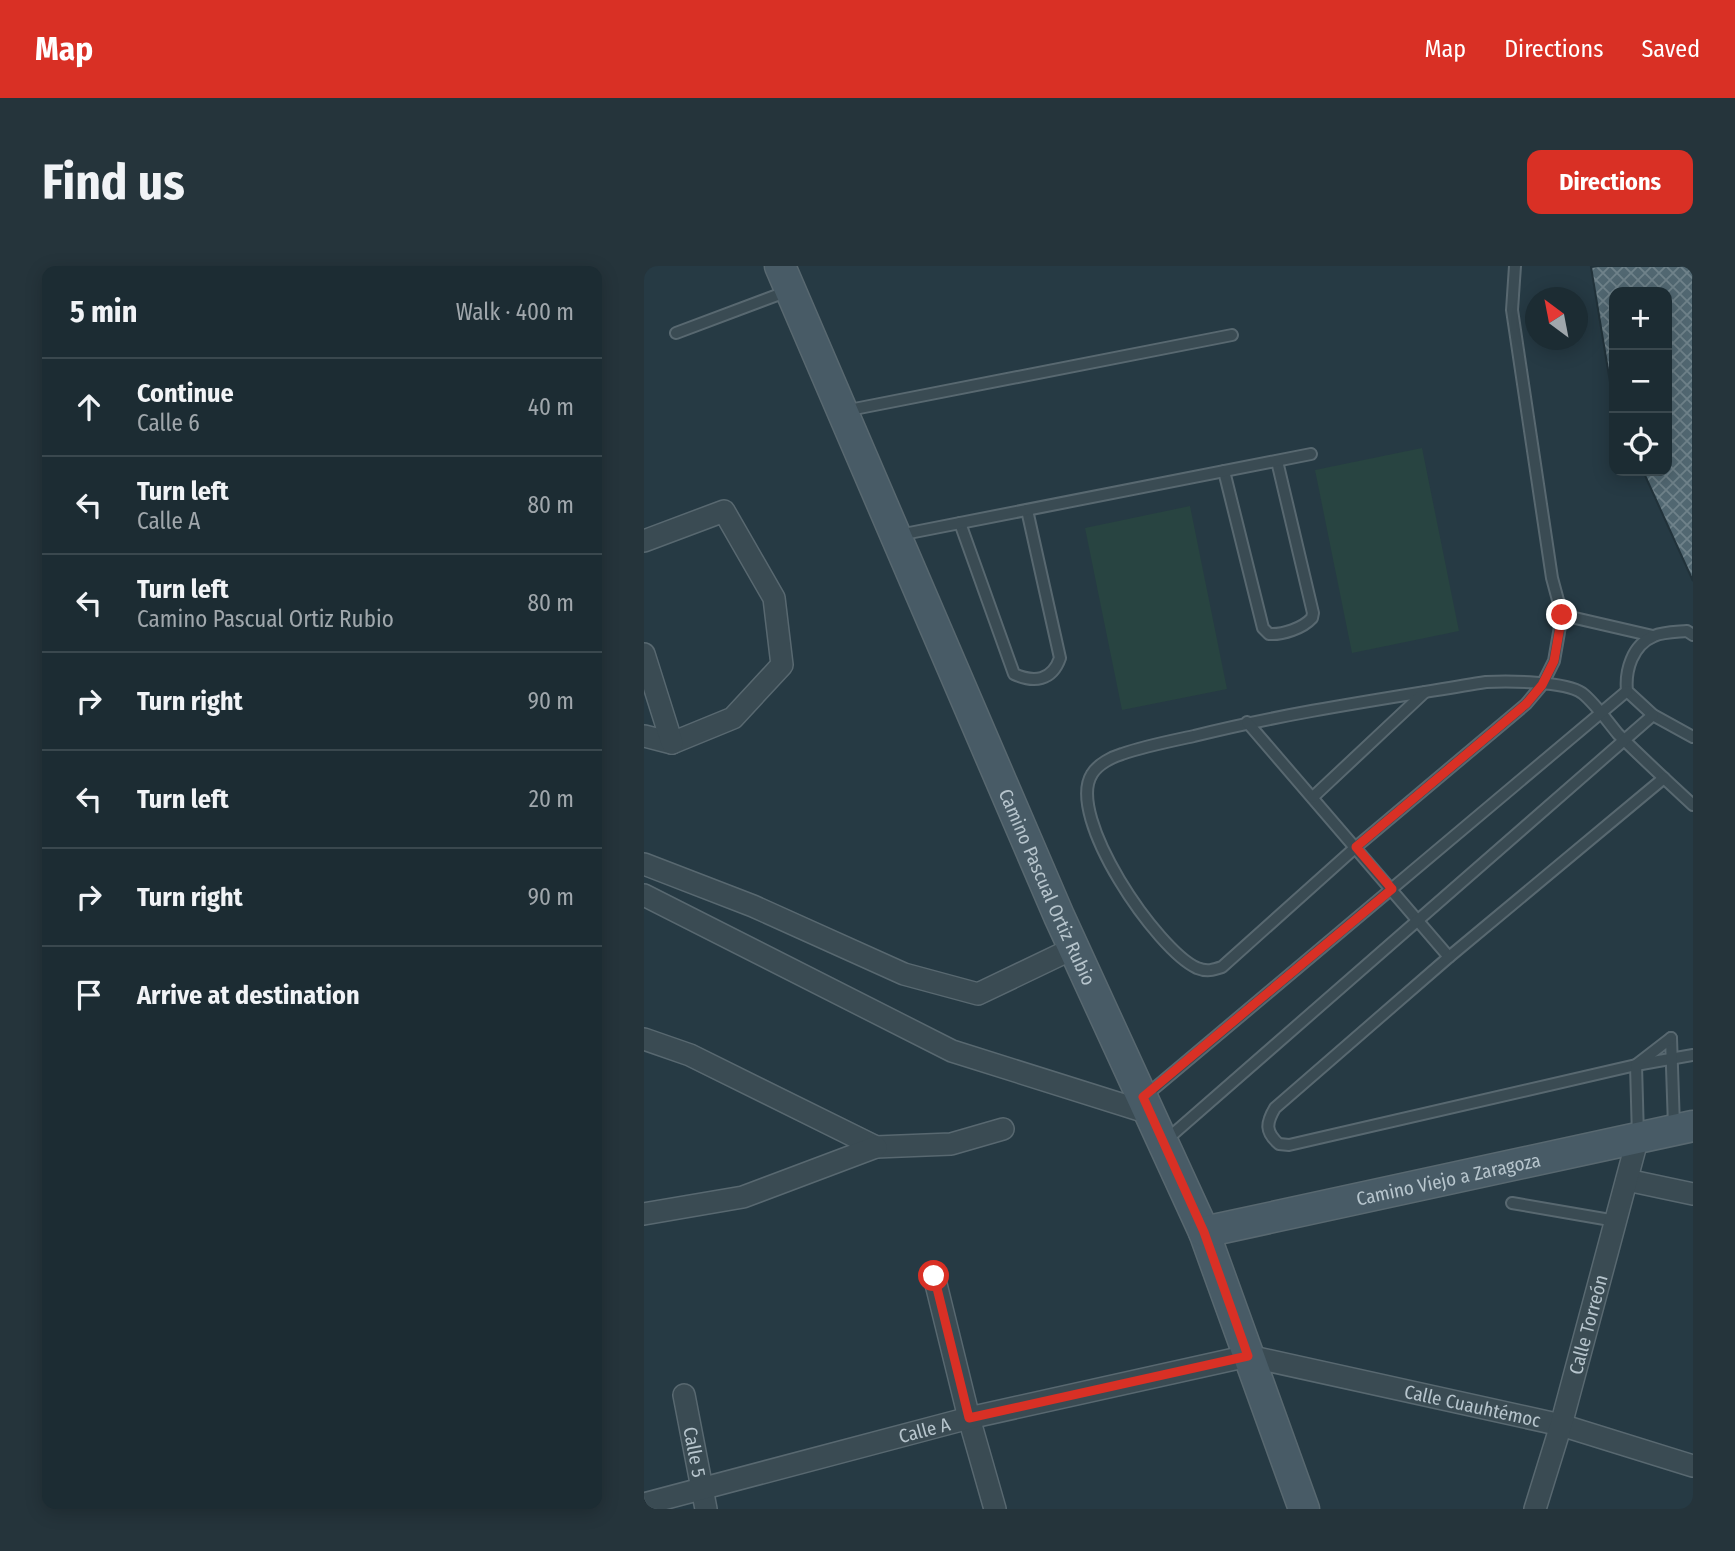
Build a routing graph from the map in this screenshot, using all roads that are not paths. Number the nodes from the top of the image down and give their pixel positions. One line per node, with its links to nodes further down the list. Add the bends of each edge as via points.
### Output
1 (1515, 266): 13 (lane, via 1512,310 1552,578)
2 (785, 278): 3 (lane); 5 (street, Camino Pascual Ortiz Rubio)
3 (676, 333)
4 (1231, 335): 5 (lane)
5 (841, 412): 11 (street, Camino Pascual Ortiz Rubio)
6 (1311, 454): 7 (lane)
7 (1277, 461): 8 (lane); 8 (lane, via 1313,613 1301,626 1275,635 1263,628)
8 (1224, 471): 9 (lane)
9 (1027, 510): 10 (lane); 10 (lane, via 1060,658 1047,676 1027,680 1014,674)
10 (960, 523): 11 (lane)
11 (896, 535): 35 (street, Camino Pascual Ortiz Rubio)
12 (644, 541): 26 (street, via 724,511 774,598 782,665 733,718)
13 (1562, 615): 15 (lane); 17 (lane, via 1554,661)
14 (1693, 635): 15 (lane, via 1687,631)
15 (1653, 636): 18 (lane, via 1632,656)
16 (644, 654): 26 (street)
17 (1542, 685): 19 (lane, via 1486,682); 20 (lane, via 1561,685 1582,693); 30 (lane, via 1526,704)
18 (1627, 691): 20 (lane); 21 (lane)
19 (1426, 692): 22 (lane); 28 (lane)
20 (1600, 715): 25 (lane); 32 (lane)
21 (1653, 715): 24 (lane); 25 (lane)
22 (1247, 722): 28 (lane); 30 (lane, via 1122,754 1091,774 1087,800 1096,837 1159,937 1199,969 1222,967)
23 (644, 736): 26 (street)
24 (1693, 737)
25 (1623, 738): 27 (lane); 34 (lane)
26 (672, 743)
27 (1664, 778): 29 (lane); 36 (lane)
28 (1313, 797): 30 (lane)
29 (1693, 805)
30 (1356, 847): 32 (lane)
31 (644, 864): 35 (street, via 753,906 904,974 978,994)
32 (1392, 889): 34 (lane); 41 (lane)
33 (644, 895): 41 (street, via 952,1051)
34 (1417, 919): 36 (lane); 45 (lane)
35 (1074, 948): 41 (street, Camino Pascual Ortiz Rubio)
36 (1449, 957): 40 (lane, via 1275,1108 1268,1120 1272,1138 1289,1145)
37 (644, 1039): 46 (street, via 690,1055)
38 (1693, 1055): 39 (lane)
39 (1672, 1060): 40 (lane); 40 (lane, via 1671,1038); 42 (lane)
40 (1636, 1065): 44 (lane)
41 (1146, 1105): 45 (street, Camino Pascual Ortiz Rubio)
42 (1684, 1127): 44 (street, Camino Viejo a Zaragoza)
43 (1003, 1129): 46 (street, via 951,1144)
44 (1637, 1137): 47 (street, Calle Torreón); 52 (street, Camino Viejo a Zaragoza)
45 (1163, 1142): 52 (street, Camino Pascual Ortiz Rubio)
46 (876, 1147): 50 (street, via 743,1197)
47 (1627, 1180): 48 (street); 51 (street, Calle Torreón)
48 (1693, 1194)
49 (1512, 1203): 51 (lane)
50 (644, 1214)
51 (1616, 1221): 57 (street, Calle Torreón)
52 (1204, 1232): 54 (street, Camino Pascual Ortiz Rubio)
53 (934, 1276): 56 (street)
54 (1248, 1356): 56 (street, Calle A); 57 (street, Calle Cuauhtémoc); 62 (street, Camino Pascual Ortiz Rubio)
55 (684, 1395): 59 (street, Calle 5)
56 (969, 1418): 59 (street, Calle A); 61 (street)
57 (1561, 1425): 58 (street, Calle Cuauhtémoc); 63 (street, Calle Torreón)
58 (1693, 1466)
59 (703, 1499): 60 (street, Calle A)
60 (644, 1504)
61 (995, 1509)
62 (1304, 1509)
63 (1535, 1509)

